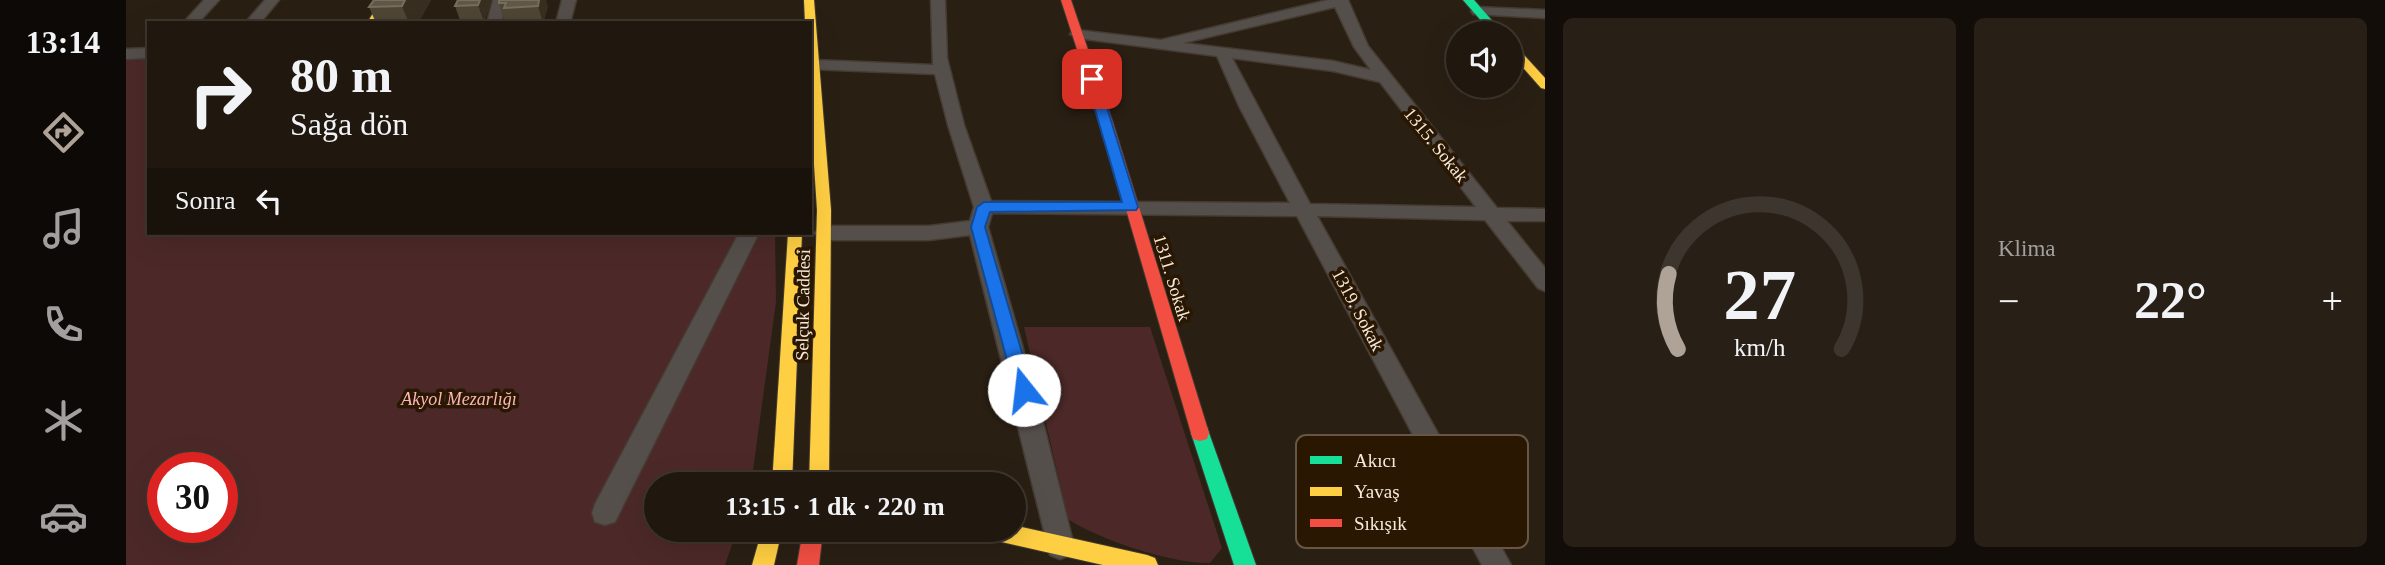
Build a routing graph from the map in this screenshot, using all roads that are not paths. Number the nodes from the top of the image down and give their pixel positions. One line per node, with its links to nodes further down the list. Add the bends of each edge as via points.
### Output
1 (212, 0): 12 (street)
2 (272, 0): 13 (street)
3 (386, 0): 14 (street)
4 (500, 0): 15 (street)
5 (569, 0): 16 (street)
6 (809, 0): 17 (street, Selçuk Caddesi)
7 (938, 0): 27 (street)
8 (1066, 0): 19 (street, 1311. Sokak)
9 (1341, 1): 21 (street); 28 (street, 1315. Sokak, via 1361,47)
10 (1473, 5): 11 (street); 18 (street)
11 (1545, 14)
12 (192, 21)
13 (254, 21)
14 (373, 21)
15 (495, 21)
16 (564, 21)
17 (811, 21)
18 (1487, 21)
19 (1077, 34): 21 (street); 30 (street, 1311. Sokak)
20 (812, 39): 26 (street, Selçuk Caddesi)
21 (1159, 46): 23 (street)
22 (147, 53): 24 (street)
23 (1224, 53): 28 (street, via 1333,66); 31 (street, 1319. Sokak, via 1247,106)
24 (126, 54)
25 (1523, 60): 29 (street)
26 (814, 65): 27 (street); 35 (street, Selçuk Caddesi)
27 (942, 70): 34 (street)
28 (1384, 78): 32 (street, 1315. Sokak)
29 (1545, 85)
30 (1131, 207): 31 (street); 34 (street); 51 (street, 1311. Sokak, via 1188,399)
31 (1304, 210): 32 (street); 39 (street, 1319. Sokak)
32 (1492, 213): 33 (street); 38 (street, 1315. Sokak)
33 (1545, 215)
34 (981, 217): 35 (street, via 929,233); 46 (street)
35 (824, 233): 41 (street, Selçuk Caddesi)
36 (748, 235): 42 (street)
37 (794, 235): 40 (street)
38 (1545, 283)
39 (1426, 435)
40 (783, 472)
41 (819, 472)
42 (605, 513)
43 (1026, 537): 46 (street)
44 (769, 542): 48 (street)
45 (811, 542): 49 (street)
46 (1060, 545): 50 (street)
47 (1488, 548): 52 (street, 1319. Sokak)
48 (763, 565)
49 (808, 565)
50 (1147, 565)
51 (1245, 565)
52 (1497, 565)

